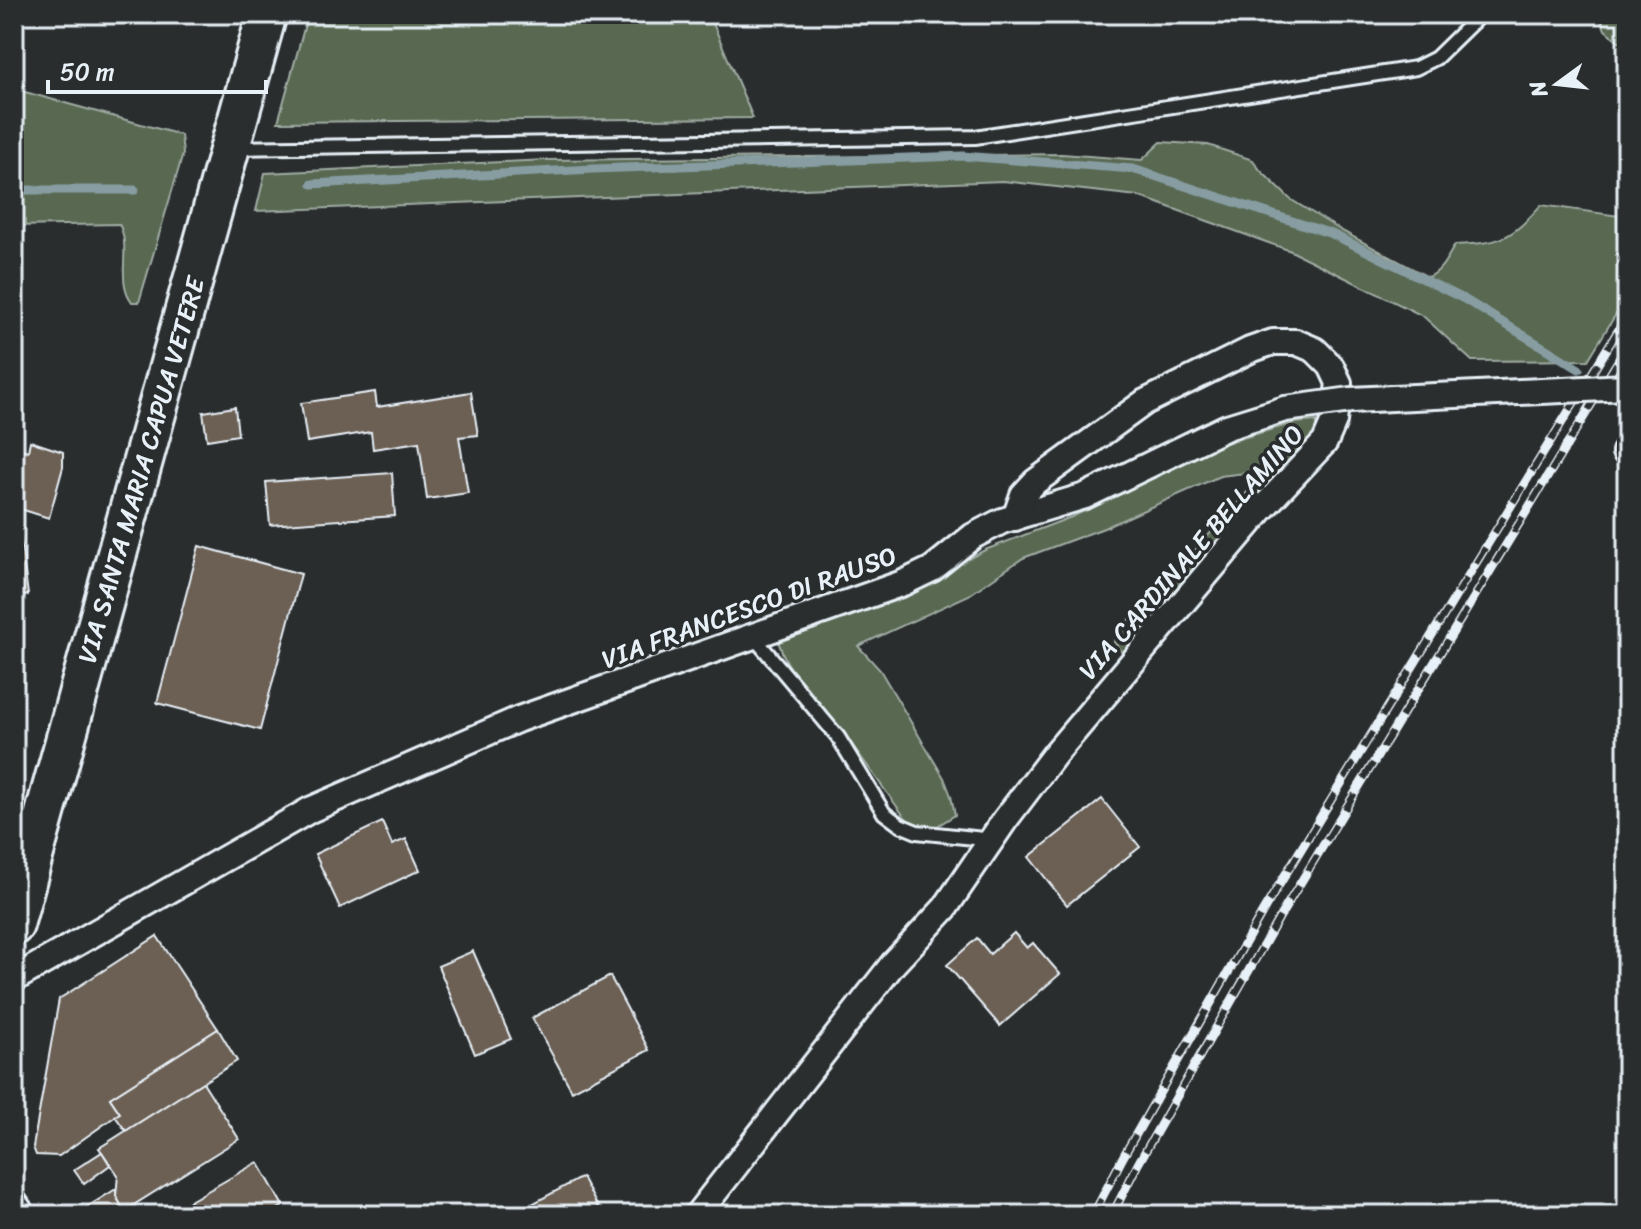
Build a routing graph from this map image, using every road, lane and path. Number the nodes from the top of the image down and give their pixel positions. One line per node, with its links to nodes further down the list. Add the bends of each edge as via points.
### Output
1 (267, 14): 3 (main road, VIA SANTA MARIA CAPUA VETERE)
2 (1481, 14): 3 (lane, via 1436,58 1416,68 975,137)
3 (230, 148): 8 (main road, VIA SANTA MARIA CAPUA VETERE)
4 (1627, 387): 5 (street, VIA FRANCESCO DI RAUSO, bridge, via 1351,400 1285,409 1227,427 1085,496)
5 (1015, 518): 6 (street, VIA FRANCESCO DI RAUSO, via 973,536 932,569 903,583); 7 (street, VIA CARDINALE BELLAMINO, via 1023,495 1035,482 1145,402 1250,350 1296,342 1315,350 1339,383 1325,442 1130,663)
6 (753, 636): 7 (lane, via 838,737 884,813 917,832); 9 (street, VIA FRANCESCO DI RAUSO, via 519,719 310,810)
7 (993, 840): 12 (street, VIA CARDINALE BELLAMINO, via 945,908 893,964)
8 (14, 925)
9 (14, 979)
10 (14, 1202): 11 (street)
11 (23, 1215)
12 (697, 1215)

